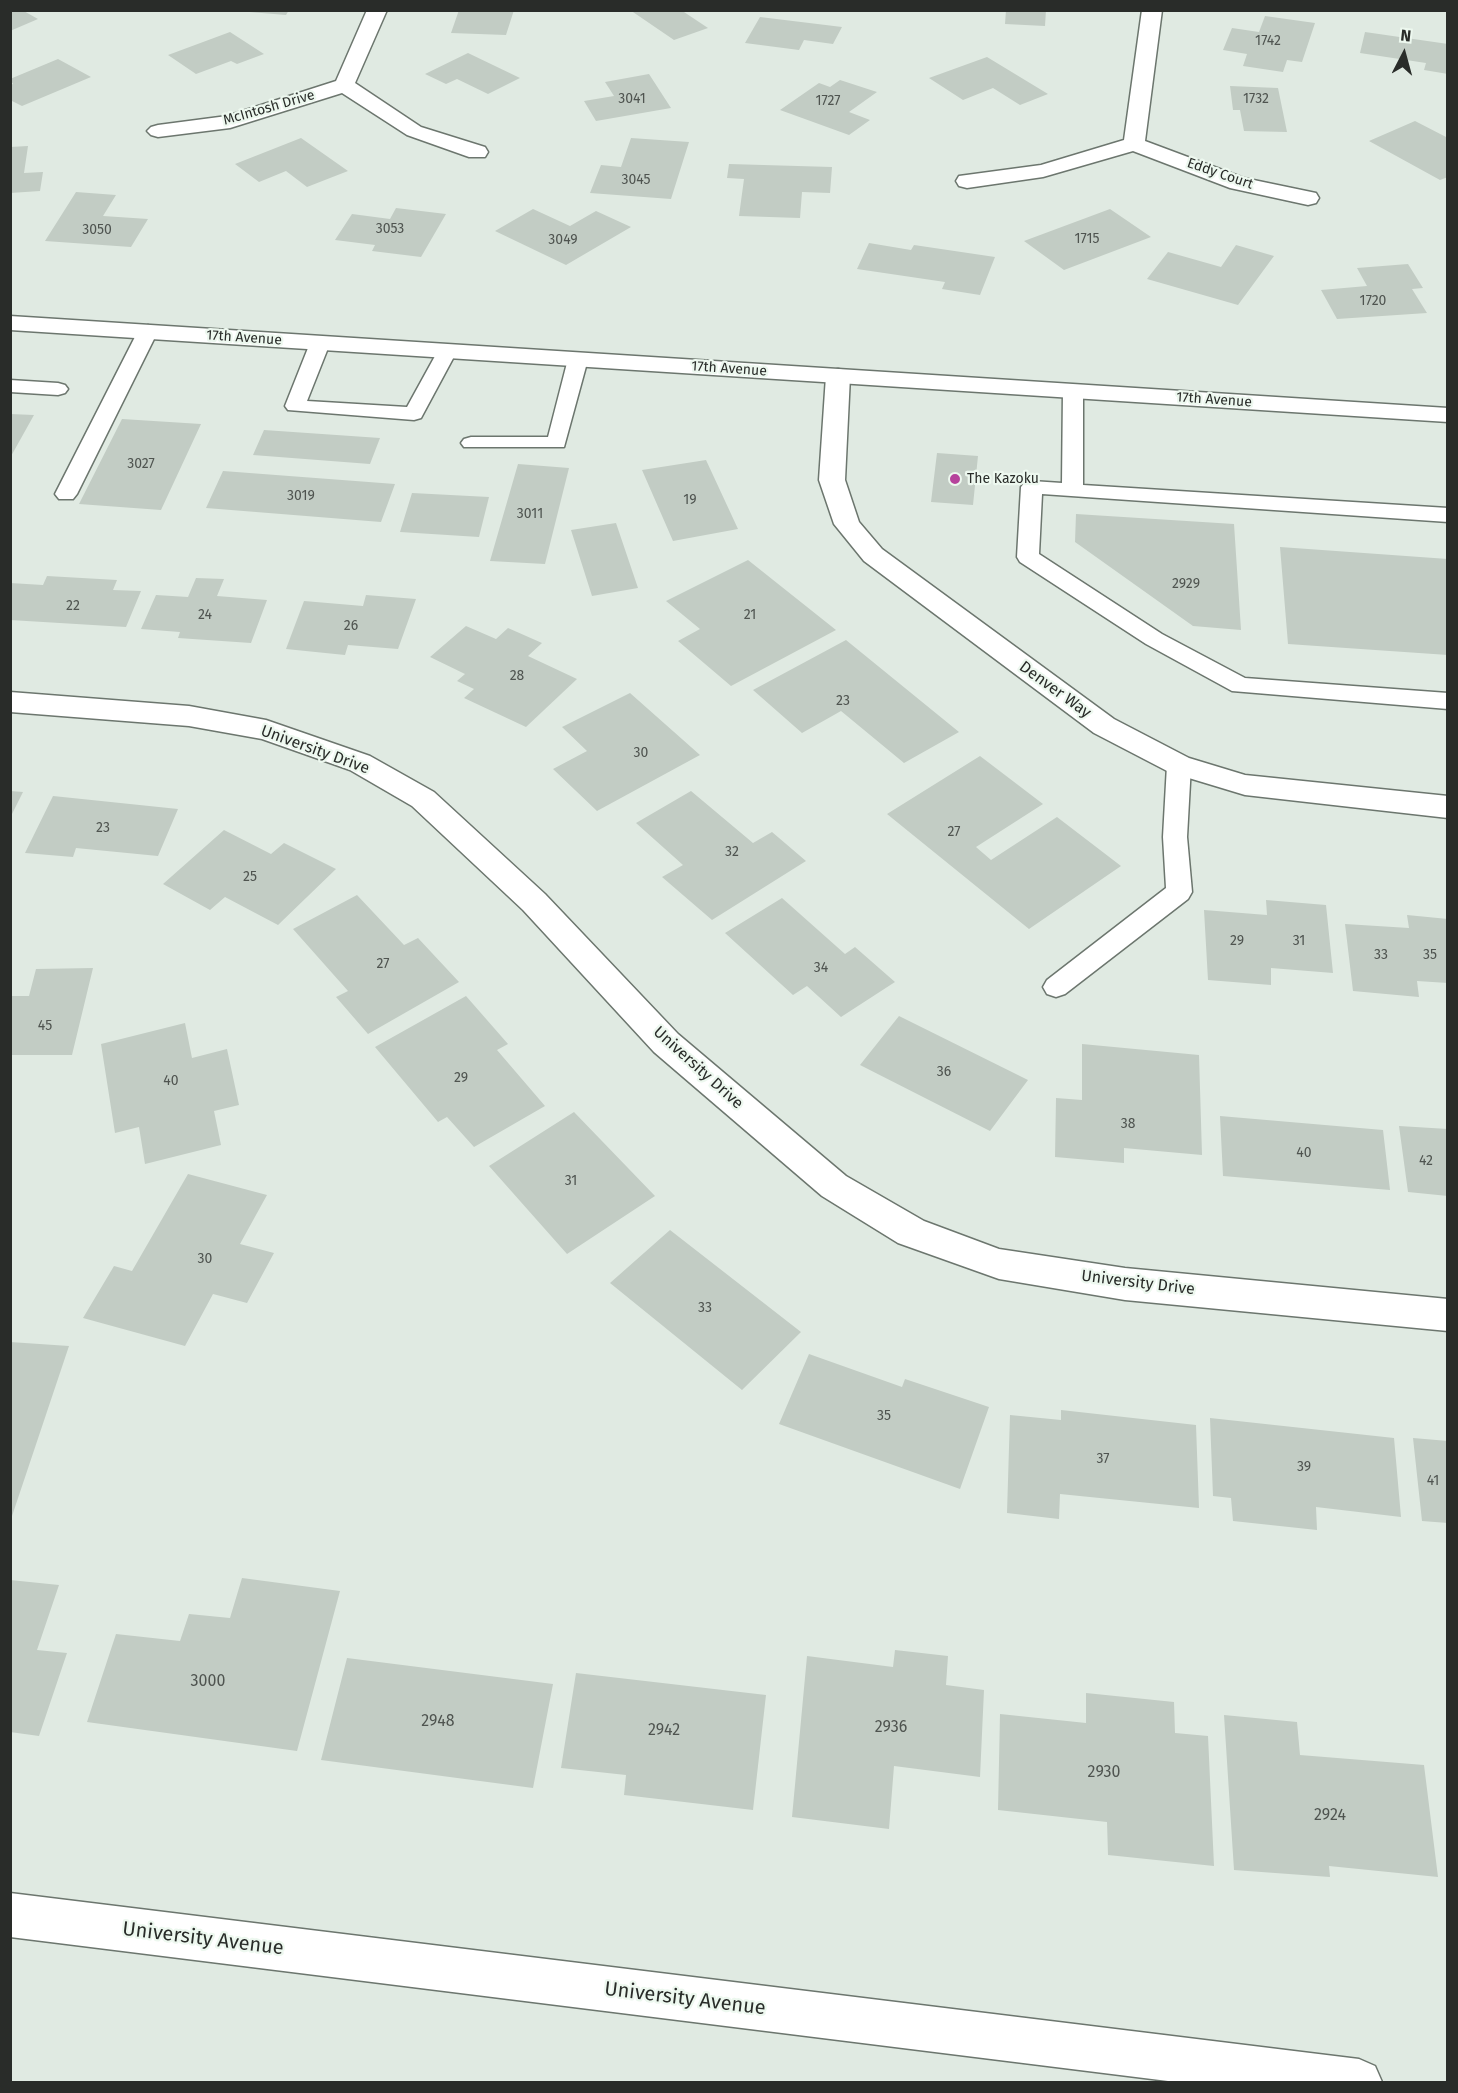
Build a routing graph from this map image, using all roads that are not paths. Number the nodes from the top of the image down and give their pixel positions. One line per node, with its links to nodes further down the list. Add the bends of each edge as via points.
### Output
1 (377, 10): 3 (street)
2 (1152, 10): 5 (street)
3 (344, 86): 4 (street, McIntosh Drive, via 230,122); 6 (street, via 414,131)
4 (158, 131)
5 (1134, 144): 7 (street, via 1043,171); 8 (street, Eddy Court, via 1238,183)
6 (477, 152)
7 (967, 182)
8 (1308, 198)
9 (10, 323): 10 (street, 17th Avenue)
10 (148, 332): 11 (street, 17th Avenue); 21 (lane)
11 (320, 343): 12 (street, 17th Avenue); 12 (lane, via 295,406 414,414)
12 (447, 351): 13 (street, 17th Avenue)
13 (578, 359): 14 (street, 17th Avenue); 19 (lane, via 557,442)
14 (838, 376): 17 (street, 17th Avenue); 25 (street, Denver Way, via 832,480 847,524 873,555 1104,726)
15 (10, 386): 16 (lane)
16 (58, 389)
17 (1072, 391): 18 (street, 17th Avenue); 20 (lane)
18 (1448, 415)
19 (471, 443)
20 (1072, 490): 22 (lane); 23 (lane, via 1032,487 1028,557 1154,639 1240,685)
21 (66, 494)
22 (1448, 515)
23 (1448, 701)
24 (10, 702): 28 (street, University Drive, via 189,716 266,730 360,763 423,799 534,903 666,1043 834,1186 911,1232 999,1264 1079,1277)
25 (1179, 765): 26 (street, Denver Way, via 1245,785); 27 (lane, via 1175,837 1179,892)
26 (1448, 807)
27 (1056, 987)
28 (1448, 1315)
29 (10, 1916): 30 (street, University Avenue)
30 (1359, 2082)

